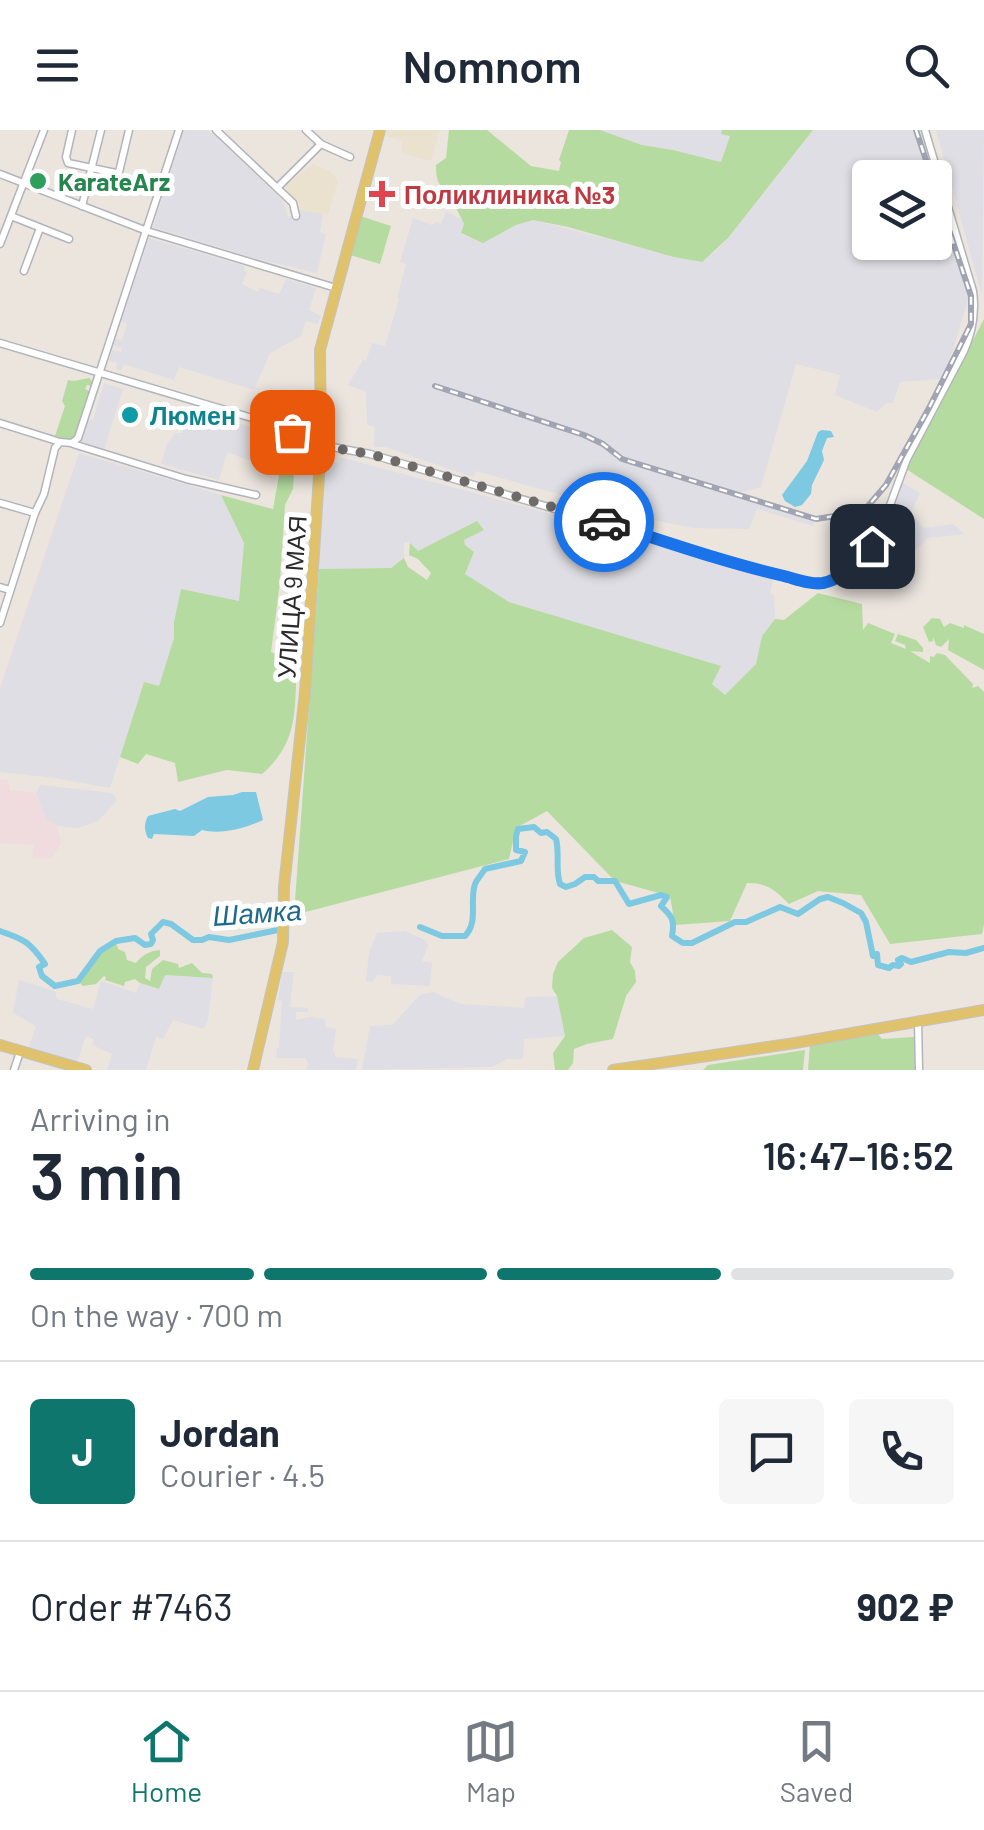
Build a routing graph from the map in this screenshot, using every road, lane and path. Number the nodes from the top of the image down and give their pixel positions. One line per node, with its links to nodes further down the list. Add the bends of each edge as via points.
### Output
1 (44, 130): 16 (street)
2 (72, 130): 14 (street, via 66,160)
3 (101, 130): 14 (street)
4 (129, 130): 14 (street, via 119,172)
5 (179, 130): 22 (street)
6 (216, 130): 11 (street)
7 (230, 130): 11 (street)
8 (306, 130): 12 (street)
9 (380, 130): 26 (main road, УЛИЦА 9 МАЯ)
10 (925, 130): 32 (street, via 974,314 969,339 879,535 840,575 822,583 778,575)
11 (224, 137): 17 (street)
12 (321, 144): 13 (street); 17 (street)
13 (350, 157)
14 (92, 169): 18 (street)
15 (0, 174): 16 (street)
16 (23, 183): 18 (street); 19 (street)
17 (278, 188): 20 (street)
18 (82, 206): 22 (street)
19 (10, 216): 21 (street); 24 (street)
20 (296, 216)
21 (40, 228): 23 (street); 25 (street)
22 (147, 231): 26 (street); 28 (street)
23 (69, 239)
24 (0, 244)
25 (24, 271)
26 (338, 288): 32 (main road, УЛИЦА 9 МАЯ, via 319,358)
27 (0, 343): 28 (street)
28 (100, 372): 31 (street); 32 (street)
29 (0, 423): 30 (street)
30 (60, 442): 31 (street); 35 (street)
31 (72, 443): 33 (street)
32 (321, 445): 46 (main road, УЛИЦА 9 МАЯ, via 284,928)
33 (256, 495)
34 (0, 503): 35 (street)
35 (35, 514): 37 (street)
36 (0, 587): 37 (street)
37 (10, 590): 38 (street)
38 (0, 623)
39 (984, 1010): 40 (main road)
40 (918, 1021): 47 (main road); 48 (street)
41 (0, 1045): 42 (main road)
42 (20, 1051): 43 (main road); 45 (street)
43 (46, 1064): 44 (main road)
44 (81, 1069)
45 (14, 1070)
46 (253, 1070)
47 (613, 1070)
48 (920, 1070)

